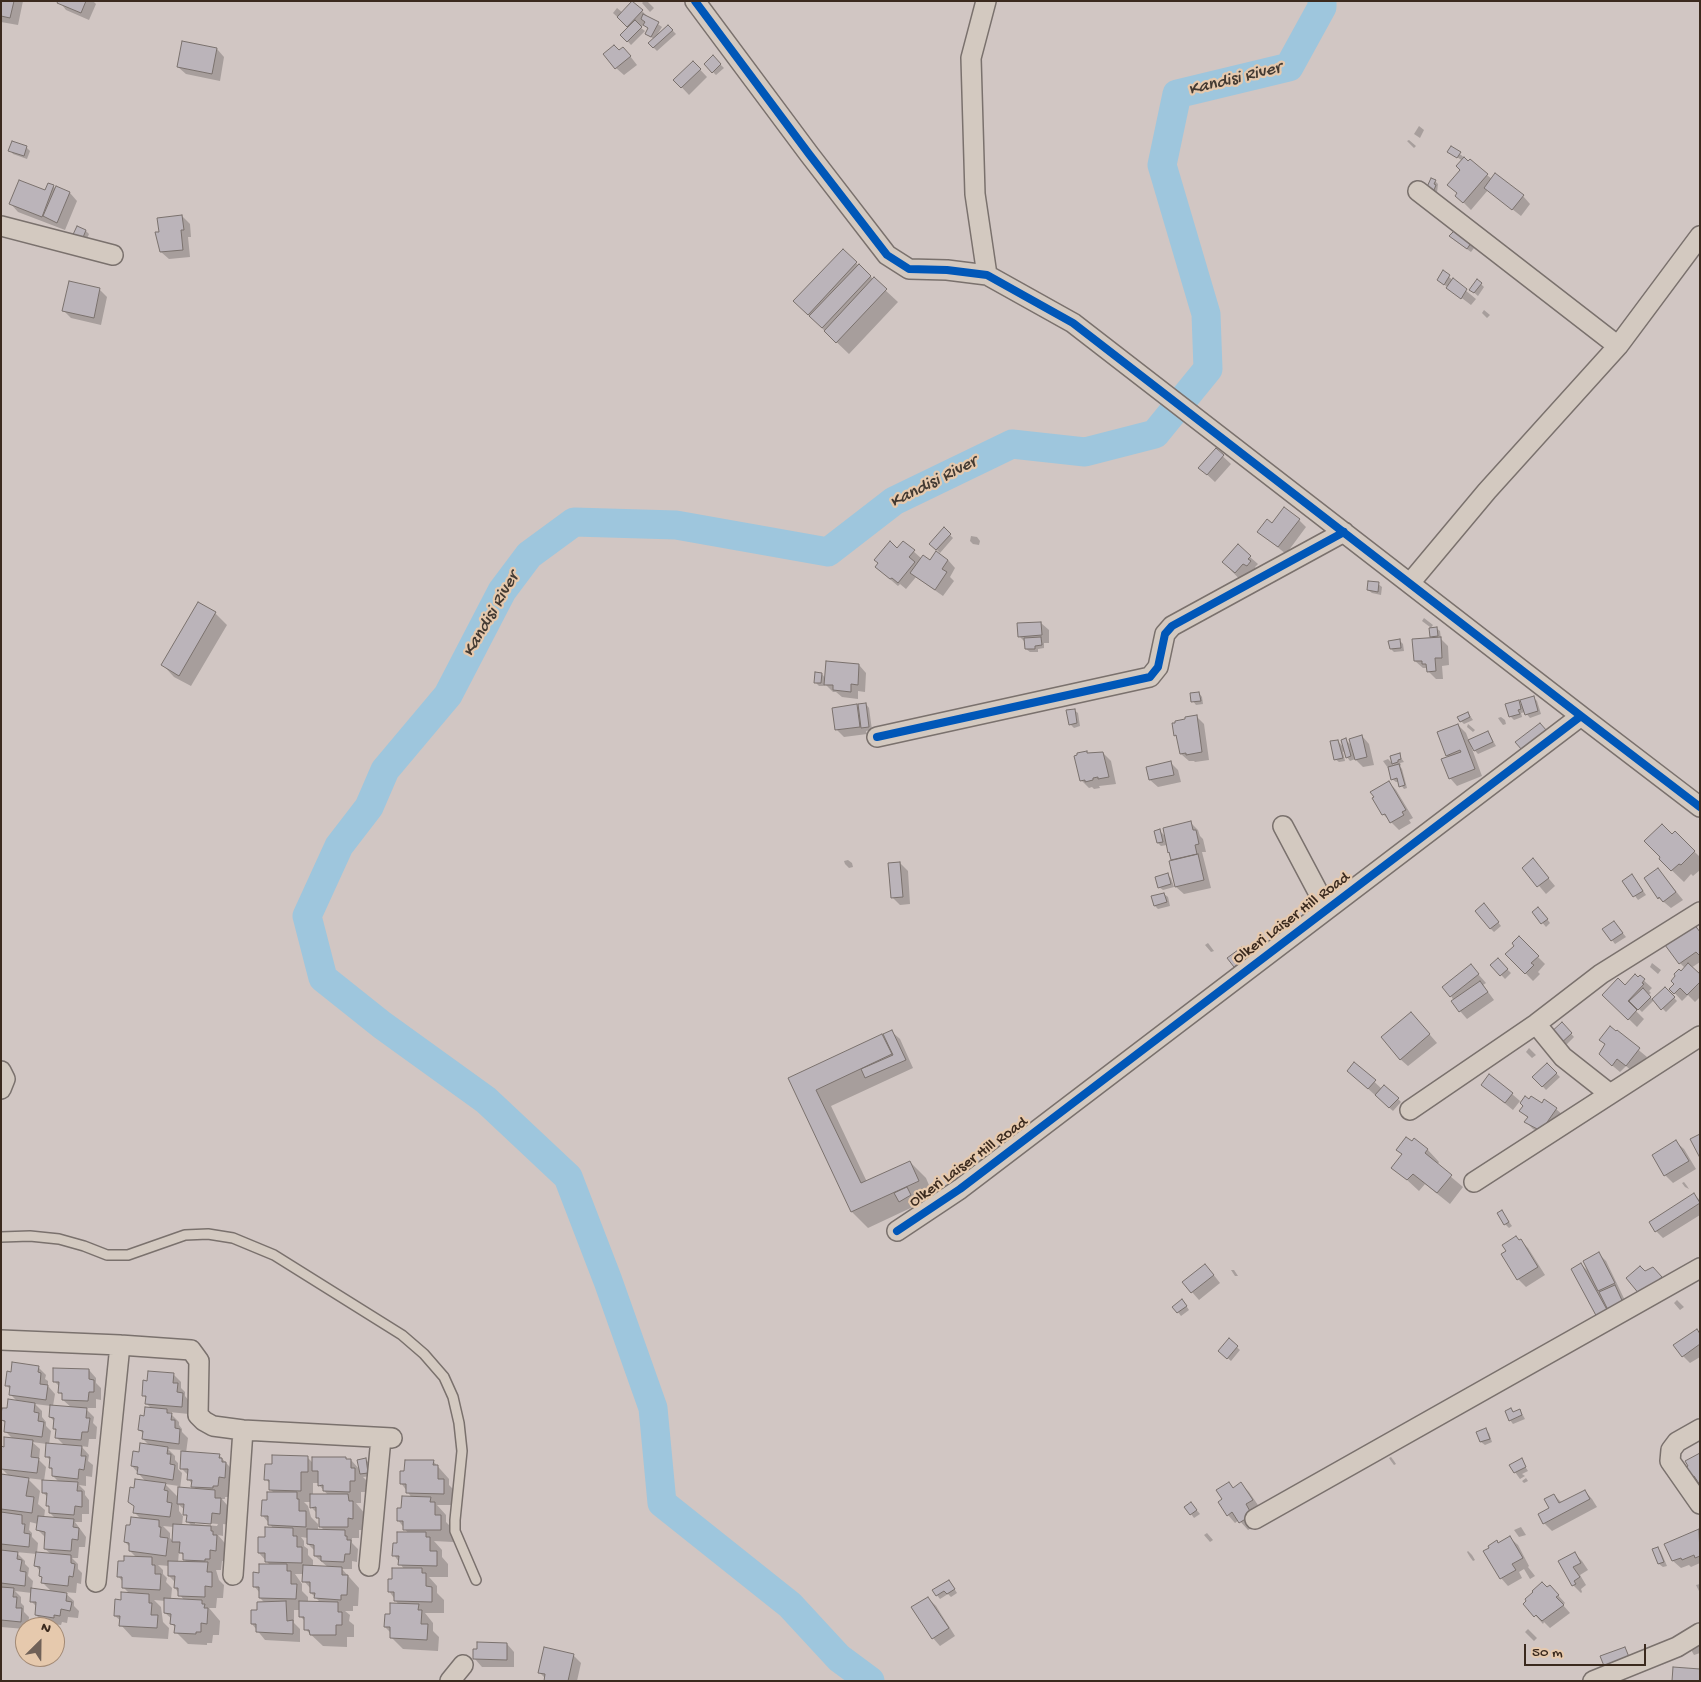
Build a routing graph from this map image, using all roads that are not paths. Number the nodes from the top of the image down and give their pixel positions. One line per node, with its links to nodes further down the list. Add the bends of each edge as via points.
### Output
1 (695, 1): 7 (street, via 887,255 909,269)
2 (986, 1): 7 (street, via 971,58 975,194)
3 (1418, 191): 8 (street)
4 (1, 226): 6 (street)
5 (1700, 236): 8 (street)
6 (113, 256)
7 (987, 275): 9 (street, via 1073,323)
8 (1618, 346): 10 (street, via 1487,491)
9 (1344, 532): 10 (street); 12 (street, via 1172,626 1165,634 1158,667 1150,677)
10 (1410, 583): 11 (street)
11 (1581, 716): 13 (street); 15 (street, Olkeri Laiser Hill Road)
12 (876, 737)
13 (1700, 807)
14 (1283, 826): 15 (street)
15 (1327, 909): 24 (street, Olkeri Laiser Hill Road, via 960,1189)
16 (1700, 912): 17 (street, via 1601,974)
17 (1536, 1024): 21 (street, via 1563,1058); 22 (street)
18 (1700, 1036): 21 (street)
19 (1, 1071): 20 (street, via 5,1079)
20 (1, 1089)
21 (1610, 1094): 23 (street)
22 (1410, 1110)
23 (1474, 1182)
24 (897, 1231)
25 (1, 1237): 35 (lane, via 59,1239 107,1255 128,1255 185,1235 233,1238 274,1255 402,1335 444,1377 453,1397 462,1450 455,1531)
26 (1700, 1268): 32 (street)
27 (1, 1340): 28 (street)
28 (120, 1345): 30 (street, via 191,1350 199,1360 198,1415 213,1426); 36 (street)
29 (1700, 1429): 31 (street, via 1677,1442 1671,1450 1670,1461)
30 (243, 1430): 33 (street, via 386,1438); 34 (street)
31 (1700, 1504)
32 (1255, 1519)
33 (369, 1566)
34 (233, 1575)
35 (476, 1580)
36 (96, 1582)
37 (1700, 1633): 40 (street, via 1678,1647)
38 (463, 1665): 39 (street)
39 (450, 1681)
40 (1593, 1681)

